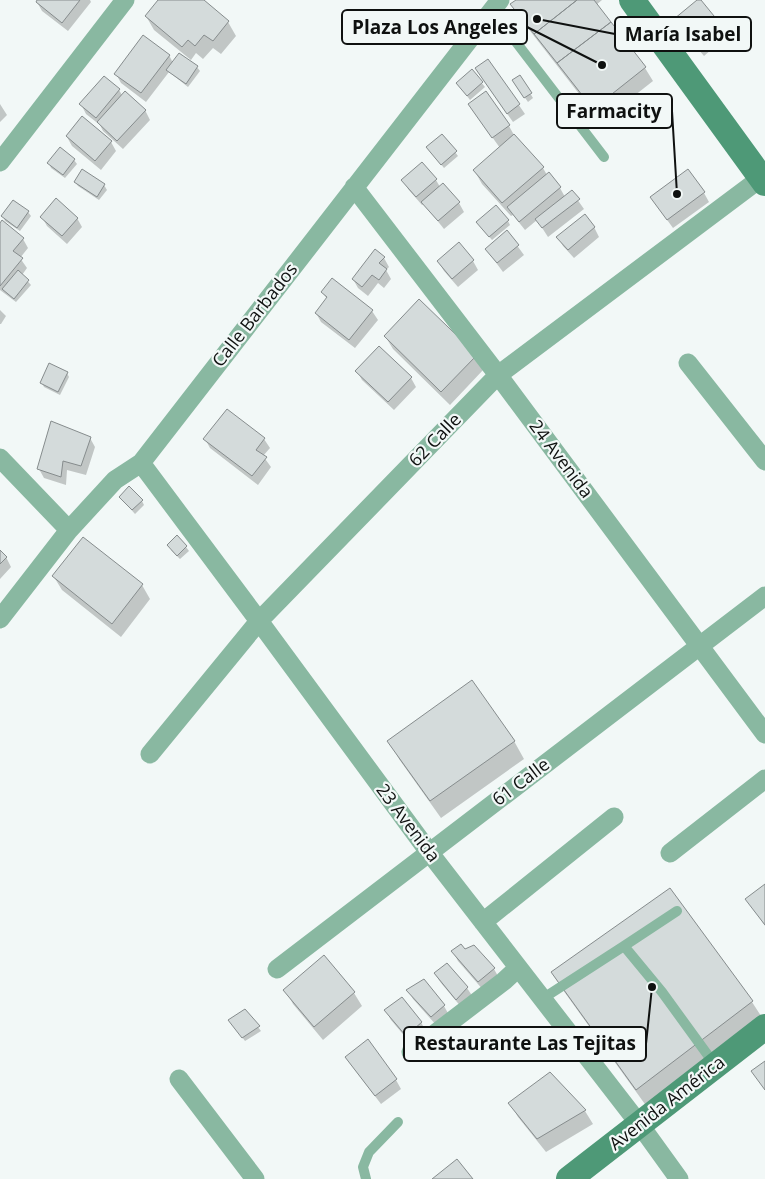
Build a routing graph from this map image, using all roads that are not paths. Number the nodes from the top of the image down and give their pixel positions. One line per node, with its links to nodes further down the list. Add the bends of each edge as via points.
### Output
1 (125, 0): 5 (street)
2 (632, 0): 6 (main road)
3 (495, 6): 4 (lane, via 506,29); 7 (street, Calle Barbados)
4 (604, 157)
5 (0, 162)
6 (764, 179): 9 (street, 62 Calle)
7 (354, 187): 9 (street, 24 Avenida); 12 (street, Calle Barbados)
8 (688, 363): 11 (street)
9 (498, 375): 16 (street, 62 Calle); 17 (street, 24 Avenida)
10 (0, 458): 13 (street)
11 (765, 460)
12 (141, 463): 13 (street, Calle Barbados, via 115,480); 16 (street, 23 Avenida)
13 (69, 530): 15 (street, Calle Barbados)
14 (765, 596): 17 (street, 61 Calle)
15 (0, 620)
16 (259, 621): 19 (street, 62 Calle); 22 (street, 23 Avenida)
17 (700, 646): 18 (street, 24 Avenida); 22 (street, 61 Calle)
18 (765, 734)
19 (150, 754)
20 (765, 779): 23 (street)
21 (614, 817): 25 (street)
22 (429, 852): 25 (street, 23 Avenida); 28 (street, 61 Calle)
23 (670, 853)
24 (677, 911): 26 (lane)
25 (483, 922): 27 (street, 23 Avenida)
26 (624, 946): 29 (lane); 32 (lane)
27 (518, 968): 29 (street, 23 Avenida); 31 (street)
28 (277, 970)
29 (542, 999): 35 (street, 23 Avenida)
30 (765, 1027): 32 (main road, Avenida América)
31 (411, 1052)
32 (715, 1066): 35 (main road, Avenida América)
33 (179, 1079): 36 (street)
34 (398, 1122): 37 (lane, via 369,1152 364,1168)
35 (640, 1125): 38 (main road, Avenida América); 39 (street, 23 Avenida)
36 (255, 1179)
37 (366, 1179)
38 (569, 1179)
39 (679, 1179)

